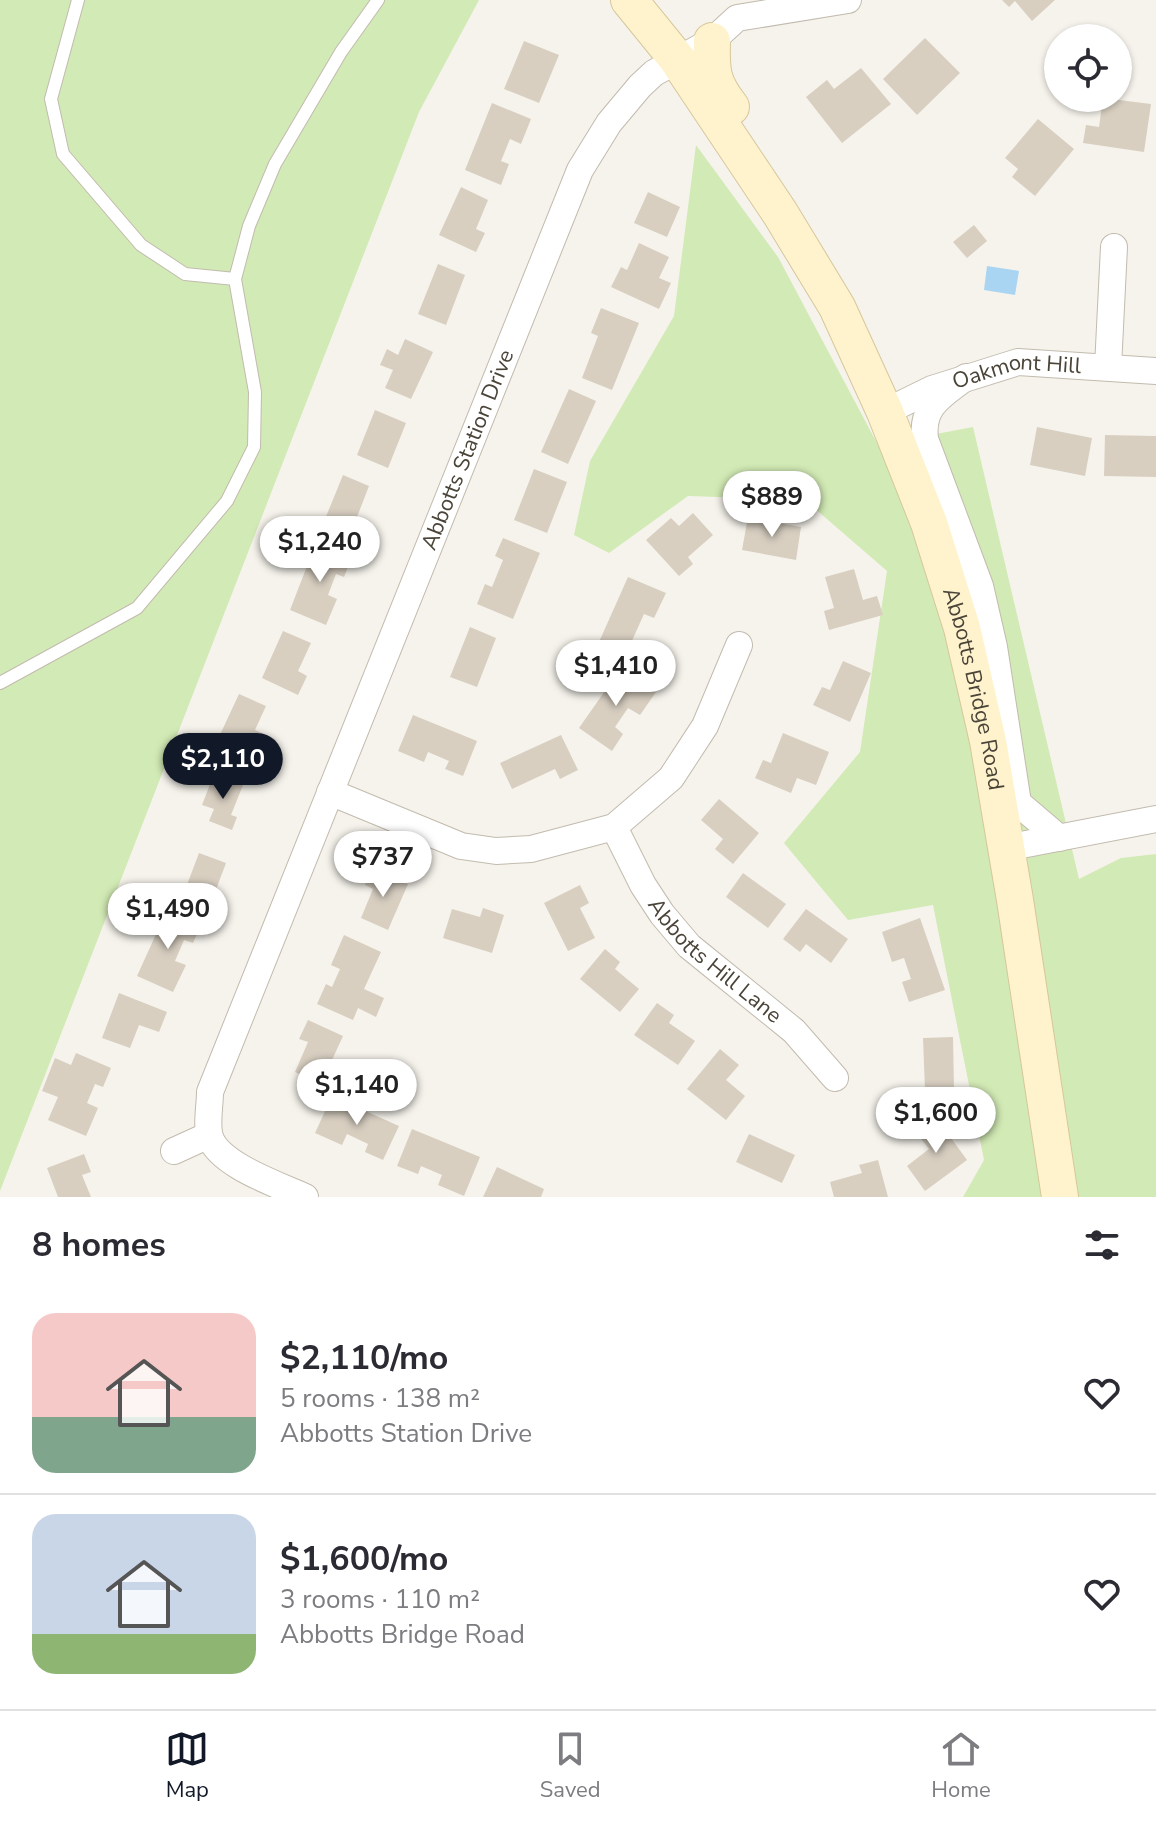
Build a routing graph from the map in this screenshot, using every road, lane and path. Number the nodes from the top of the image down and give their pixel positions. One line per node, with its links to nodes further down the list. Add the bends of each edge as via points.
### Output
1 (78, 0): 9 (lane, via 51,99 63,154 141,245 185,274)
2 (378, 0): 9 (lane, via 275,164 249,226)
3 (629, 0): 6 (main road, Abbotts Bridge Road)
4 (848, 0): 5 (street, Abbotts Station Drive, via 737,18)
5 (712, 41): 6 (street, Abbotts Station Drive); 7 (main road, via 715,86 785,181)
6 (677, 59): 7 (main road, Abbotts Bridge Road); 16 (street, Abbotts Station Drive, via 640,86 580,170)
7 (780, 213): 13 (main road, Abbotts Bridge Road, via 837,307)
8 (1114, 247): 10 (street)
9 (235, 279): 15 (lane, via 255,392 254,447 227,501 137,608)
10 (1108, 367): 11 (street, Oakmont Hill); 12 (street, Oakmont Hill, via 1018,362)
11 (1156, 371)
12 (966, 377): 13 (street, Oakmont Hill); 19 (street, Abbotts Bridge Road, via 928,410 925,439 980,586 1018,803)
13 (885, 412): 20 (main road, Abbotts Bridge Road, via 929,523 962,628)
14 (739, 645): 18 (street, via 705,726 671,778)
15 (0, 683)
16 (330, 792): 18 (street, via 461,846 496,851 531,849); 22 (street, Abbotts Station Drive, via 210,1092)
17 (1156, 819): 19 (street)
18 (614, 827): 21 (street, Abbotts Hill Lane, via 643,885 689,946 794,1031)
19 (1059, 838): 20 (street)
20 (1006, 848): 25 (main road, Abbotts Bridge Road)
21 (835, 1078)
22 (209, 1135): 23 (street); 24 (street, via 232,1161)
23 (174, 1151)
24 (305, 1197)
25 (1060, 1197)

